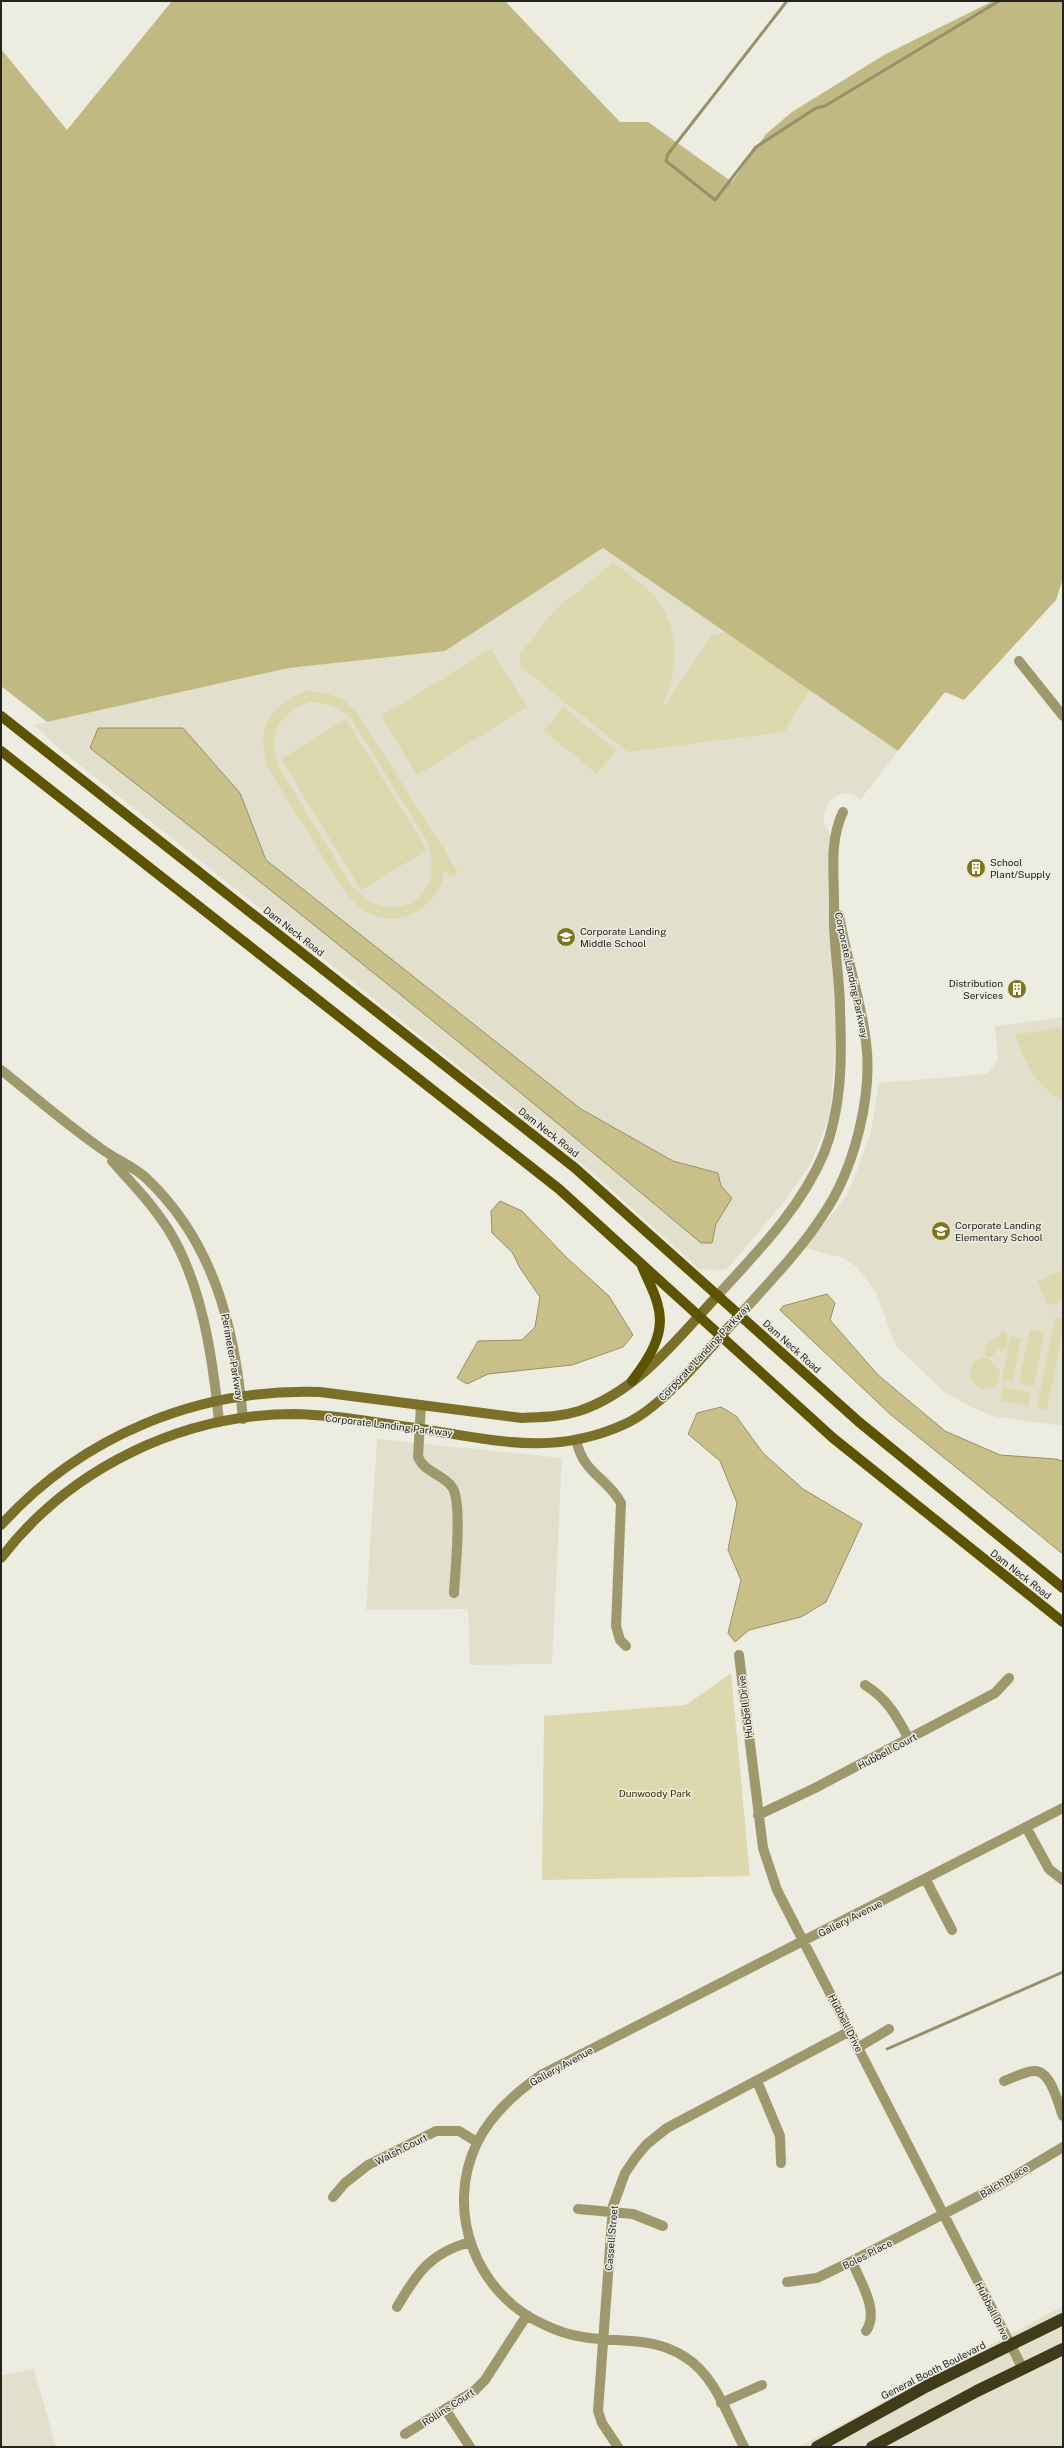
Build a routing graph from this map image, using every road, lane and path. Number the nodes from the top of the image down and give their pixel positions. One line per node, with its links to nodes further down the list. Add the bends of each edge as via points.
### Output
1 (1019, 661): 3 (street)
2 (1, 716): 10 (main road, Dam Neck Road, via 575,1168)
3 (1063, 716)
4 (1, 751): 9 (main road, Dam Neck Road, via 559,1189)
5 (843, 812): 6 (street, Corporate Landing Parkway, via 835,843)
6 (835, 892): 10 (street, Corporate Landing Parkway, via 834,929 841,1066 831,1129 824,1152 798,1201 780,1226); 11 (street, Corporate Landing Parkway, via 866,1041 868,1084 865,1101 842,1181 824,1215)
7 (1, 1070): 8 (street, Perimeter Parkway)
8 (103, 1150): 15 (street, Perimeter Parkway, via 144,1176 179,1215 197,1241 213,1273 224,1305); 16 (street, Perimeter Parkway, via 150,1204 180,1251 203,1316)
9 (641, 1264): 12 (main road, Dam Neck Road); 14 (main road, via 658,1306 660,1326 653,1350)
10 (718, 1295): 11 (main road, Dam Neck Road); 12 (street, Corporate Landing Parkway)
11 (740, 1315): 13 (street, Corporate Landing Parkway); 24 (main road, Dam Neck Road, via 886,1445)
12 (699, 1316): 13 (main road, Dam Neck Road); 14 (street, Corporate Landing Parkway, via 662,1355)
13 (720, 1336): 21 (street, Corporate Landing Parkway, via 661,1399 645,1412 627,1424); 26 (main road, Dam Neck Road, via 870,1470)
14 (632, 1381): 17 (street, Corporate Landing Parkway, via 590,1407 547,1417 522,1418)
15 (241, 1396): 16 (street, Corporate Landing Parkway); 17 (street, Corporate Landing Parkway, via 287,1391 320,1392 353,1394); 18 (street, Perimeter Parkway)
16 (217, 1400): 19 (street, Perimeter Parkway); 22 (street, Corporate Landing Parkway, via 147,1422 87,1452 38,1489)
17 (421, 1405): 20 (street)
18 (243, 1419): 19 (street, Corporate Landing Parkway); 20 (street, Corporate Landing Parkway, via 296,1414)
19 (219, 1422): 23 (street, Corporate Landing Parkway, via 172,1434 91,1475 47,1508)
20 (419, 1429): 21 (street, Corporate Landing Parkway, via 510,1443); 25 (street, via 419,1460 428,1470 447,1481 456,1494)
21 (576, 1440): 27 (street, via 579,1453 586,1465 621,1503 616,1626 620,1640)
22 (1, 1525)
23 (1, 1558)
24 (1063, 1588)
25 (454, 1593)
26 (1063, 1622)
27 (626, 1646)
28 (739, 1655): 33 (street, Hubbell Drive)
29 (1009, 1678): 31 (street, Hubbell Court, via 995,1693)
30 (865, 1685): 31 (street, via 884,1698)
31 (909, 1739): 33 (street, Hubbell Court)
32 (1063, 1808): 34 (street, Gallery Avenue)
33 (758, 1815): 38 (street, Hubbell Drive, via 770,1872)
34 (1026, 1828): 35 (street, Gallery Avenue); 36 (street, via 1049,1869)
35 (926, 1880): 37 (street); 38 (street, Gallery Avenue)
36 (1063, 1880)
37 (952, 1930)
38 (804, 1941): 40 (street, Hubbell Drive); 45 (street, Gallery Avenue, via 541,2075 510,2099 487,2126)
39 (889, 2029): 41 (street)
40 (850, 2031): 41 (street, Hubbell Drive); 42 (street, Cassell Street)
41 (859, 2048): 51 (street, Hubbell Drive)
42 (757, 2081): 47 (street, via 780,2136); 50 (street, Cassell Street, via 667,2128 652,2140 625,2173)
43 (1004, 2082): 44 (street, via 1031,2071 1040,2072 1047,2079)
44 (1063, 2116)
45 (478, 2142): 48 (street, Walsh Court, via 459,2131 436,2131 368,2165); 53 (street, Gallery Avenue, via 470,2159 465,2186 465,2216)
46 (1063, 2147): 51 (street, Balch Place, via 998,2186)
47 (780, 2163)
48 (333, 2196)
49 (578, 2209): 50 (street)
50 (612, 2212): 52 (street, via 647,2218); 60 (street, Cassell Street)
51 (943, 2214): 54 (street, Boles Place); 61 (street, Hubbell Drive)
52 (664, 2226)
53 (470, 2242): 56 (street, via 429,2262 413,2279); 57 (street, Gallery Avenue, via 495,2288)
54 (852, 2261): 55 (street, Boles Place, via 817,2278); 59 (street, via 871,2308 871,2322)
55 (787, 2282)
56 (397, 2307)
57 (527, 2315): 60 (street, Gallery Avenue, via 562,2332); 66 (street, Rollins Court, via 485,2380 466,2397)
58 (1063, 2319): 61 (highway, General Booth Boulevard)
59 (866, 2331)
60 (603, 2339): 65 (street, Gallery Avenue, via 645,2341 672,2349 687,2357 707,2377); 69 (street, Cassell Street, via 598,2411 602,2423)
61 (1010, 2344): 63 (street, Hubbell Drive); 71 (highway, General Booth Boulevard, via 907,2396)
62 (1063, 2349): 63 (highway)
63 (1023, 2368): 72 (highway)
64 (762, 2385): 65 (street)
65 (721, 2403): 70 (street, Gallery Avenue)
66 (445, 2409): 67 (street, Rollins Court); 68 (street)
67 (405, 2434)
68 (470, 2447)
69 (618, 2447)
70 (744, 2447)
71 (817, 2447)
72 (872, 2447)

